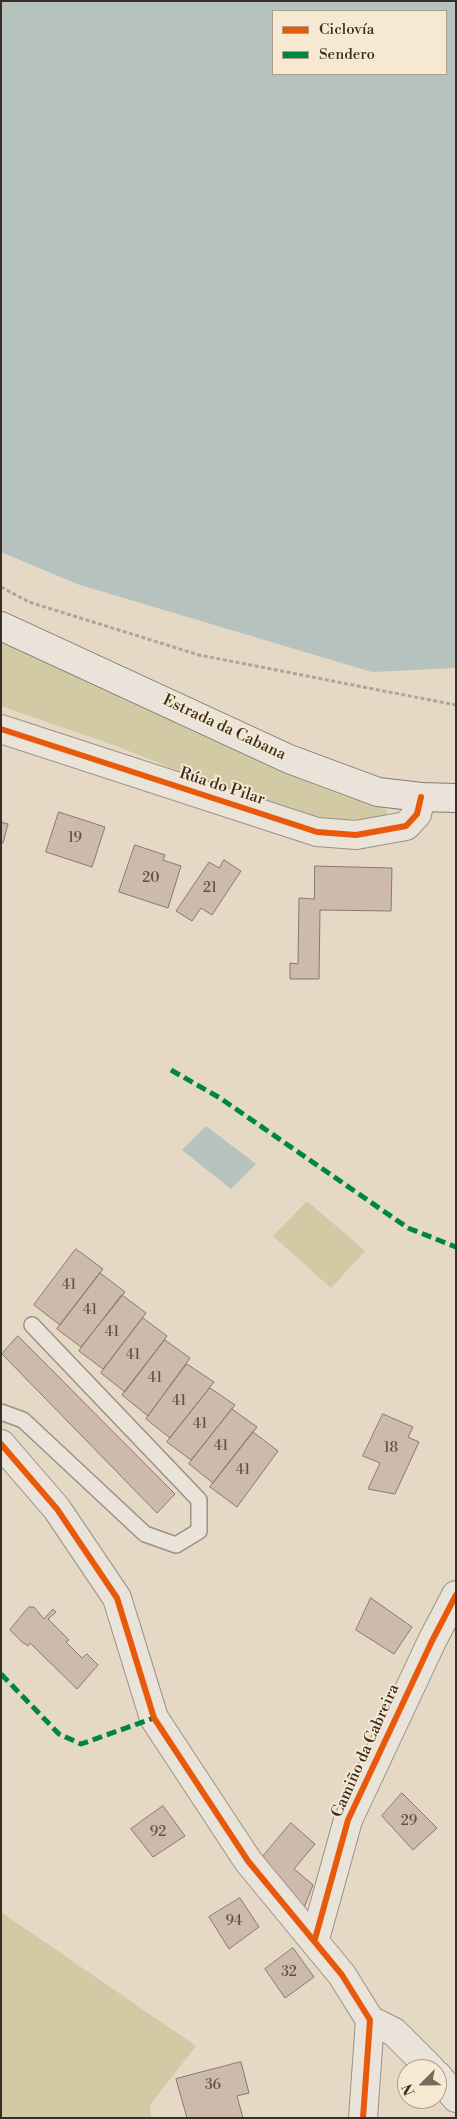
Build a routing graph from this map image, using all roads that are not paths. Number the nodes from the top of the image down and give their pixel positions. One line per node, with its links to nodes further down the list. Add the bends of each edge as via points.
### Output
1 (1, 626): 3 (street, Estrada da Cabana, via 289,759 378,792)
2 (1, 729): 3 (street, Rúa do Pilar, via 316,832 356,835 406,826 417,814)
3 (421, 797): 4 (street, Estrada da Cabana)
4 (456, 798)
5 (32, 1325): 6 (lane, via 199,1500 199,1531 176,1545 145,1534 23,1420)
6 (1, 1412)
7 (1, 1444): 9 (street, via 56,1509 117,1598 154,1718 248,1861)
8 (456, 1595): 9 (street, Camiño da Cabreira, via 348,1820)
9 (315, 1939): 10 (street)
10 (370, 2020): 11 (street, via 394,2032); 14 (street)
11 (421, 2059)
12 (447, 2087): 13 (street)
13 (456, 2098)
14 (363, 2118)

